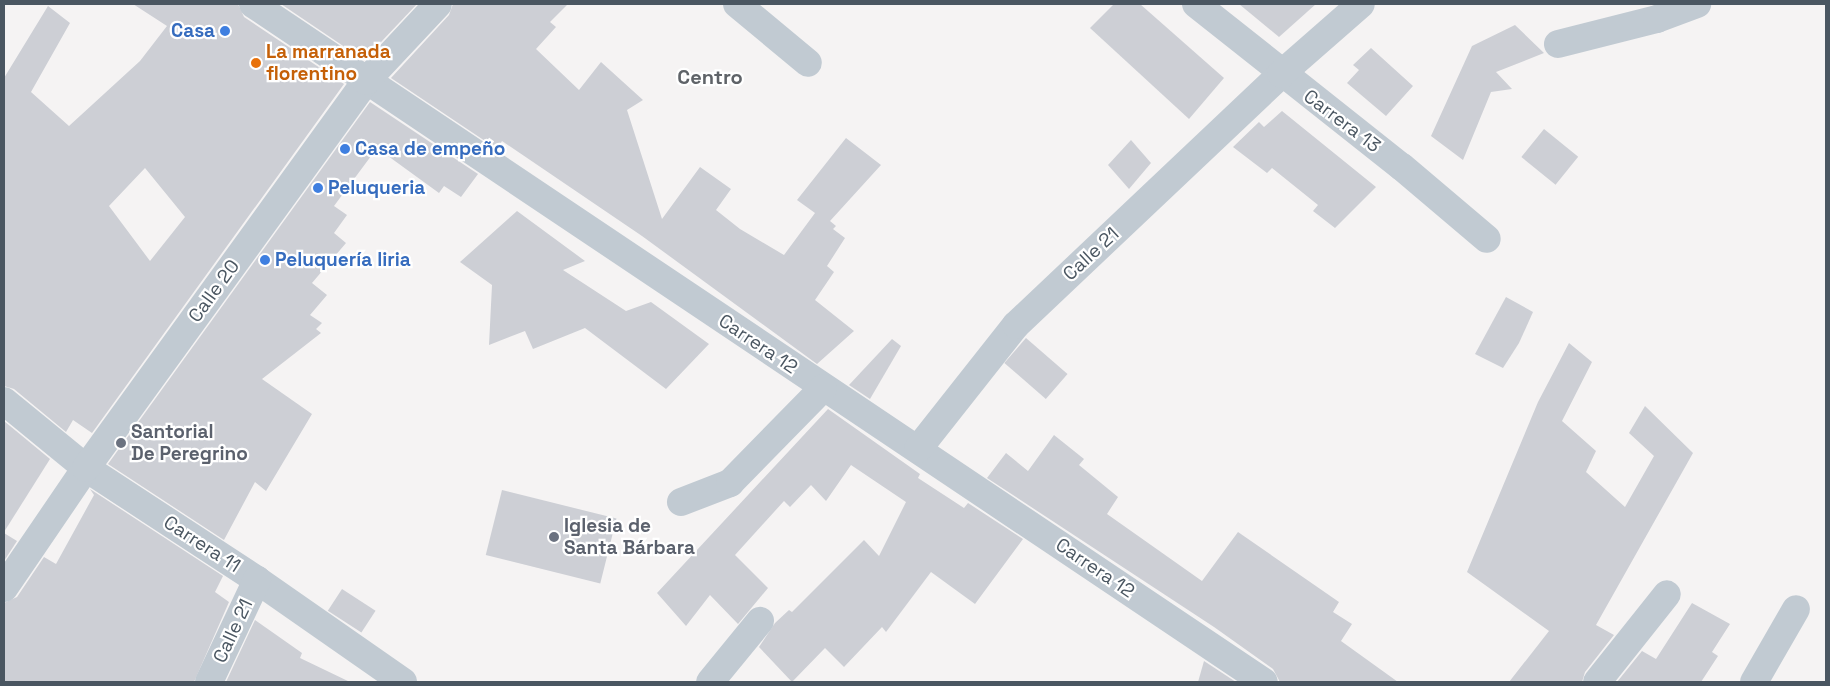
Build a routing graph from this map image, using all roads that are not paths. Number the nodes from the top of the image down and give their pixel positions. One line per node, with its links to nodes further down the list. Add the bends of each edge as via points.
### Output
1 (253, 4): 10 (street, Carrera 12)
2 (438, 4): 10 (street, Calle 20)
3 (736, 4): 8 (street)
4 (1196, 4): 9 (street, Carrera 13)
5 (1361, 4): 9 (street, Calle 21)
6 (1696, 4): 7 (street, via 1657,19)
7 (1558, 44)
8 (808, 63)
9 (1281, 74): 11 (street, Carrera 13, via 1371,142); 14 (street, Calle 21, via 1016,325)
10 (366, 81): 12 (street, Carrera 12); 15 (street, Calle 20)
11 (1487, 239)
12 (823, 388): 14 (street, Carrera 12); 16 (street, via 730,483)
13 (4, 401): 15 (street, Carrera 11)
14 (918, 449): 26 (street, Carrera 12)
15 (86, 468): 17 (street, Carrera 11); 18 (street, Calle 20)
16 (681, 502)
17 (257, 580): 23 (street, Calle 21); 24 (street, Carrera 11)
18 (4, 588)
19 (1667, 594): 27 (street)
20 (1796, 609): 22 (street)
21 (760, 622): 25 (street)
22 (1759, 680)
23 (209, 682)
24 (403, 682)
25 (710, 682)
26 (1264, 682)
27 (1597, 682)

